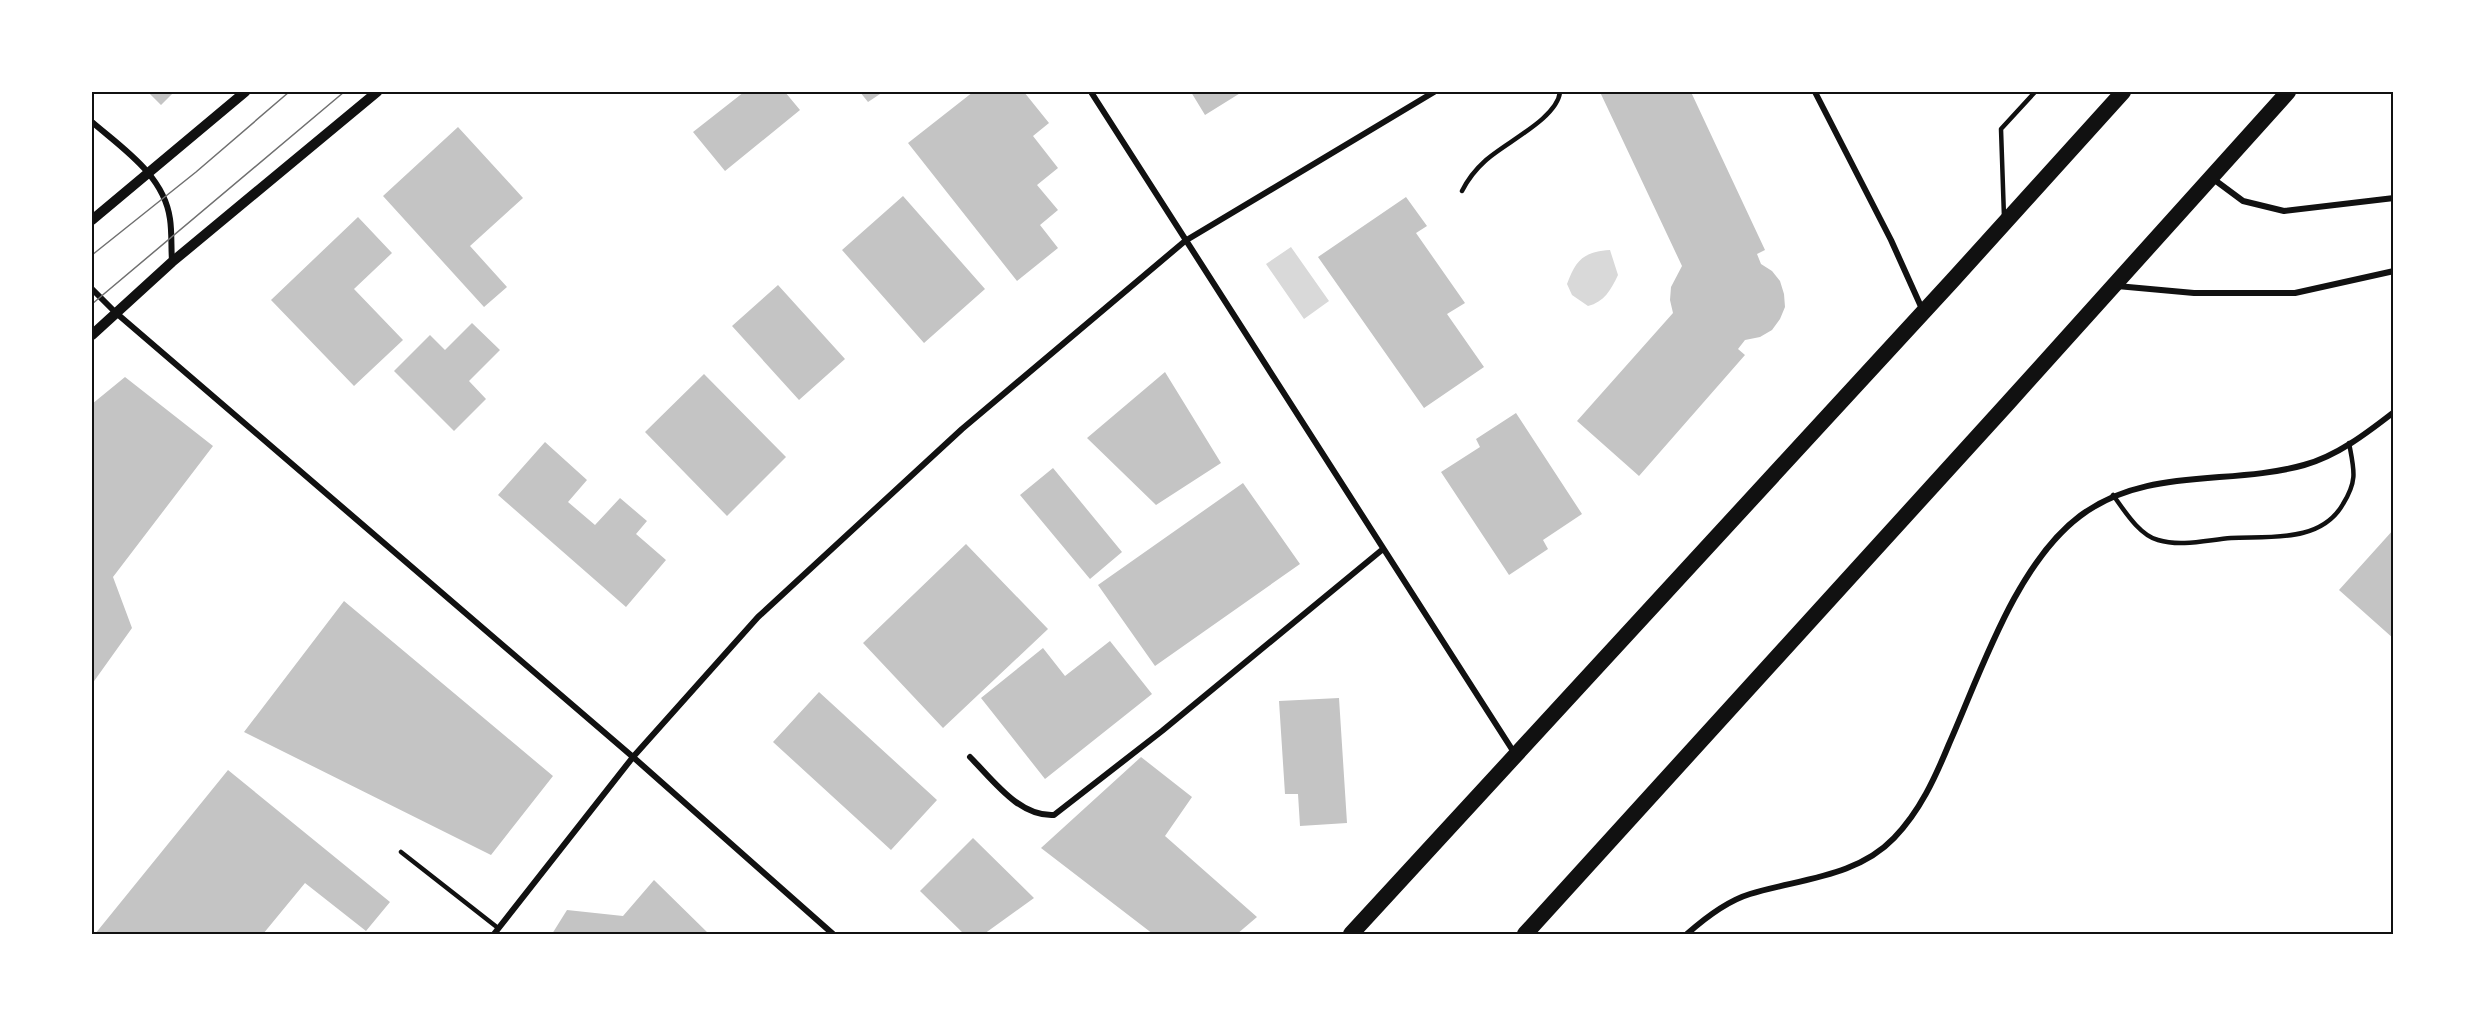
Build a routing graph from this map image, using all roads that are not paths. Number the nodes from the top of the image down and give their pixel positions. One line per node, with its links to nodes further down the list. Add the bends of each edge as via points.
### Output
1 (245, 92): 11 (street)
2 (377, 92): 18 (street)
3 (1091, 92): 17 (street)
4 (1434, 92): 17 (street)
5 (1560, 92): 13 (lane, via 1548,114 1486,160)
6 (1815, 92): 22 (street)
7 (2035, 92): 16 (lane, via 2001,129)
8 (2123, 92): 16 (highway)
9 (2288, 92): 12 (highway)
10 (92, 122): 11 (street)
11 (148, 172): 15 (street); 18 (street, via 170,218)
12 (2211, 177): 14 (street, via 2243,201 2284,211); 20 (highway)
13 (1462, 191)
14 (2394, 198)
15 (92, 220)
16 (2004, 223): 22 (highway)
17 (1185, 241): 28 (street); 30 (street, via 962,429 759,617)
18 (172, 262): 23 (street)
19 (2394, 271): 20 (street, via 2295,293 2194,293)
20 (2114, 286): 37 (highway)
21 (92, 289): 23 (street)
22 (1923, 311): 29 (highway)
23 (115, 312): 24 (street); 30 (street)
24 (92, 336)
25 (2394, 412): 26 (street)
26 (2349, 443): 27 (street, via 2324,458 2279,471 2177,480); 27 (lane, via 2353,488 2338,514 2320,528 2295,535 2184,543 2156,540 2140,529)
27 (2113, 495): 38 (street, via 2080,515 2055,538 2030,572 2006,616 1929,790 1893,839 1857,866 1748,894 1719,909)
28 (1383, 549): 29 (street); 31 (street, via 1054,815 1041,816 1023,808)
29 (1515, 754): 36 (highway)
30 (633, 757): 33 (street); 35 (street)
31 (970, 758)
32 (401, 852): 33 (lane)
33 (498, 928): 34 (street)
34 (494, 934)
35 (833, 934)
36 (1351, 934)
37 (1525, 934)
38 (1687, 934)

